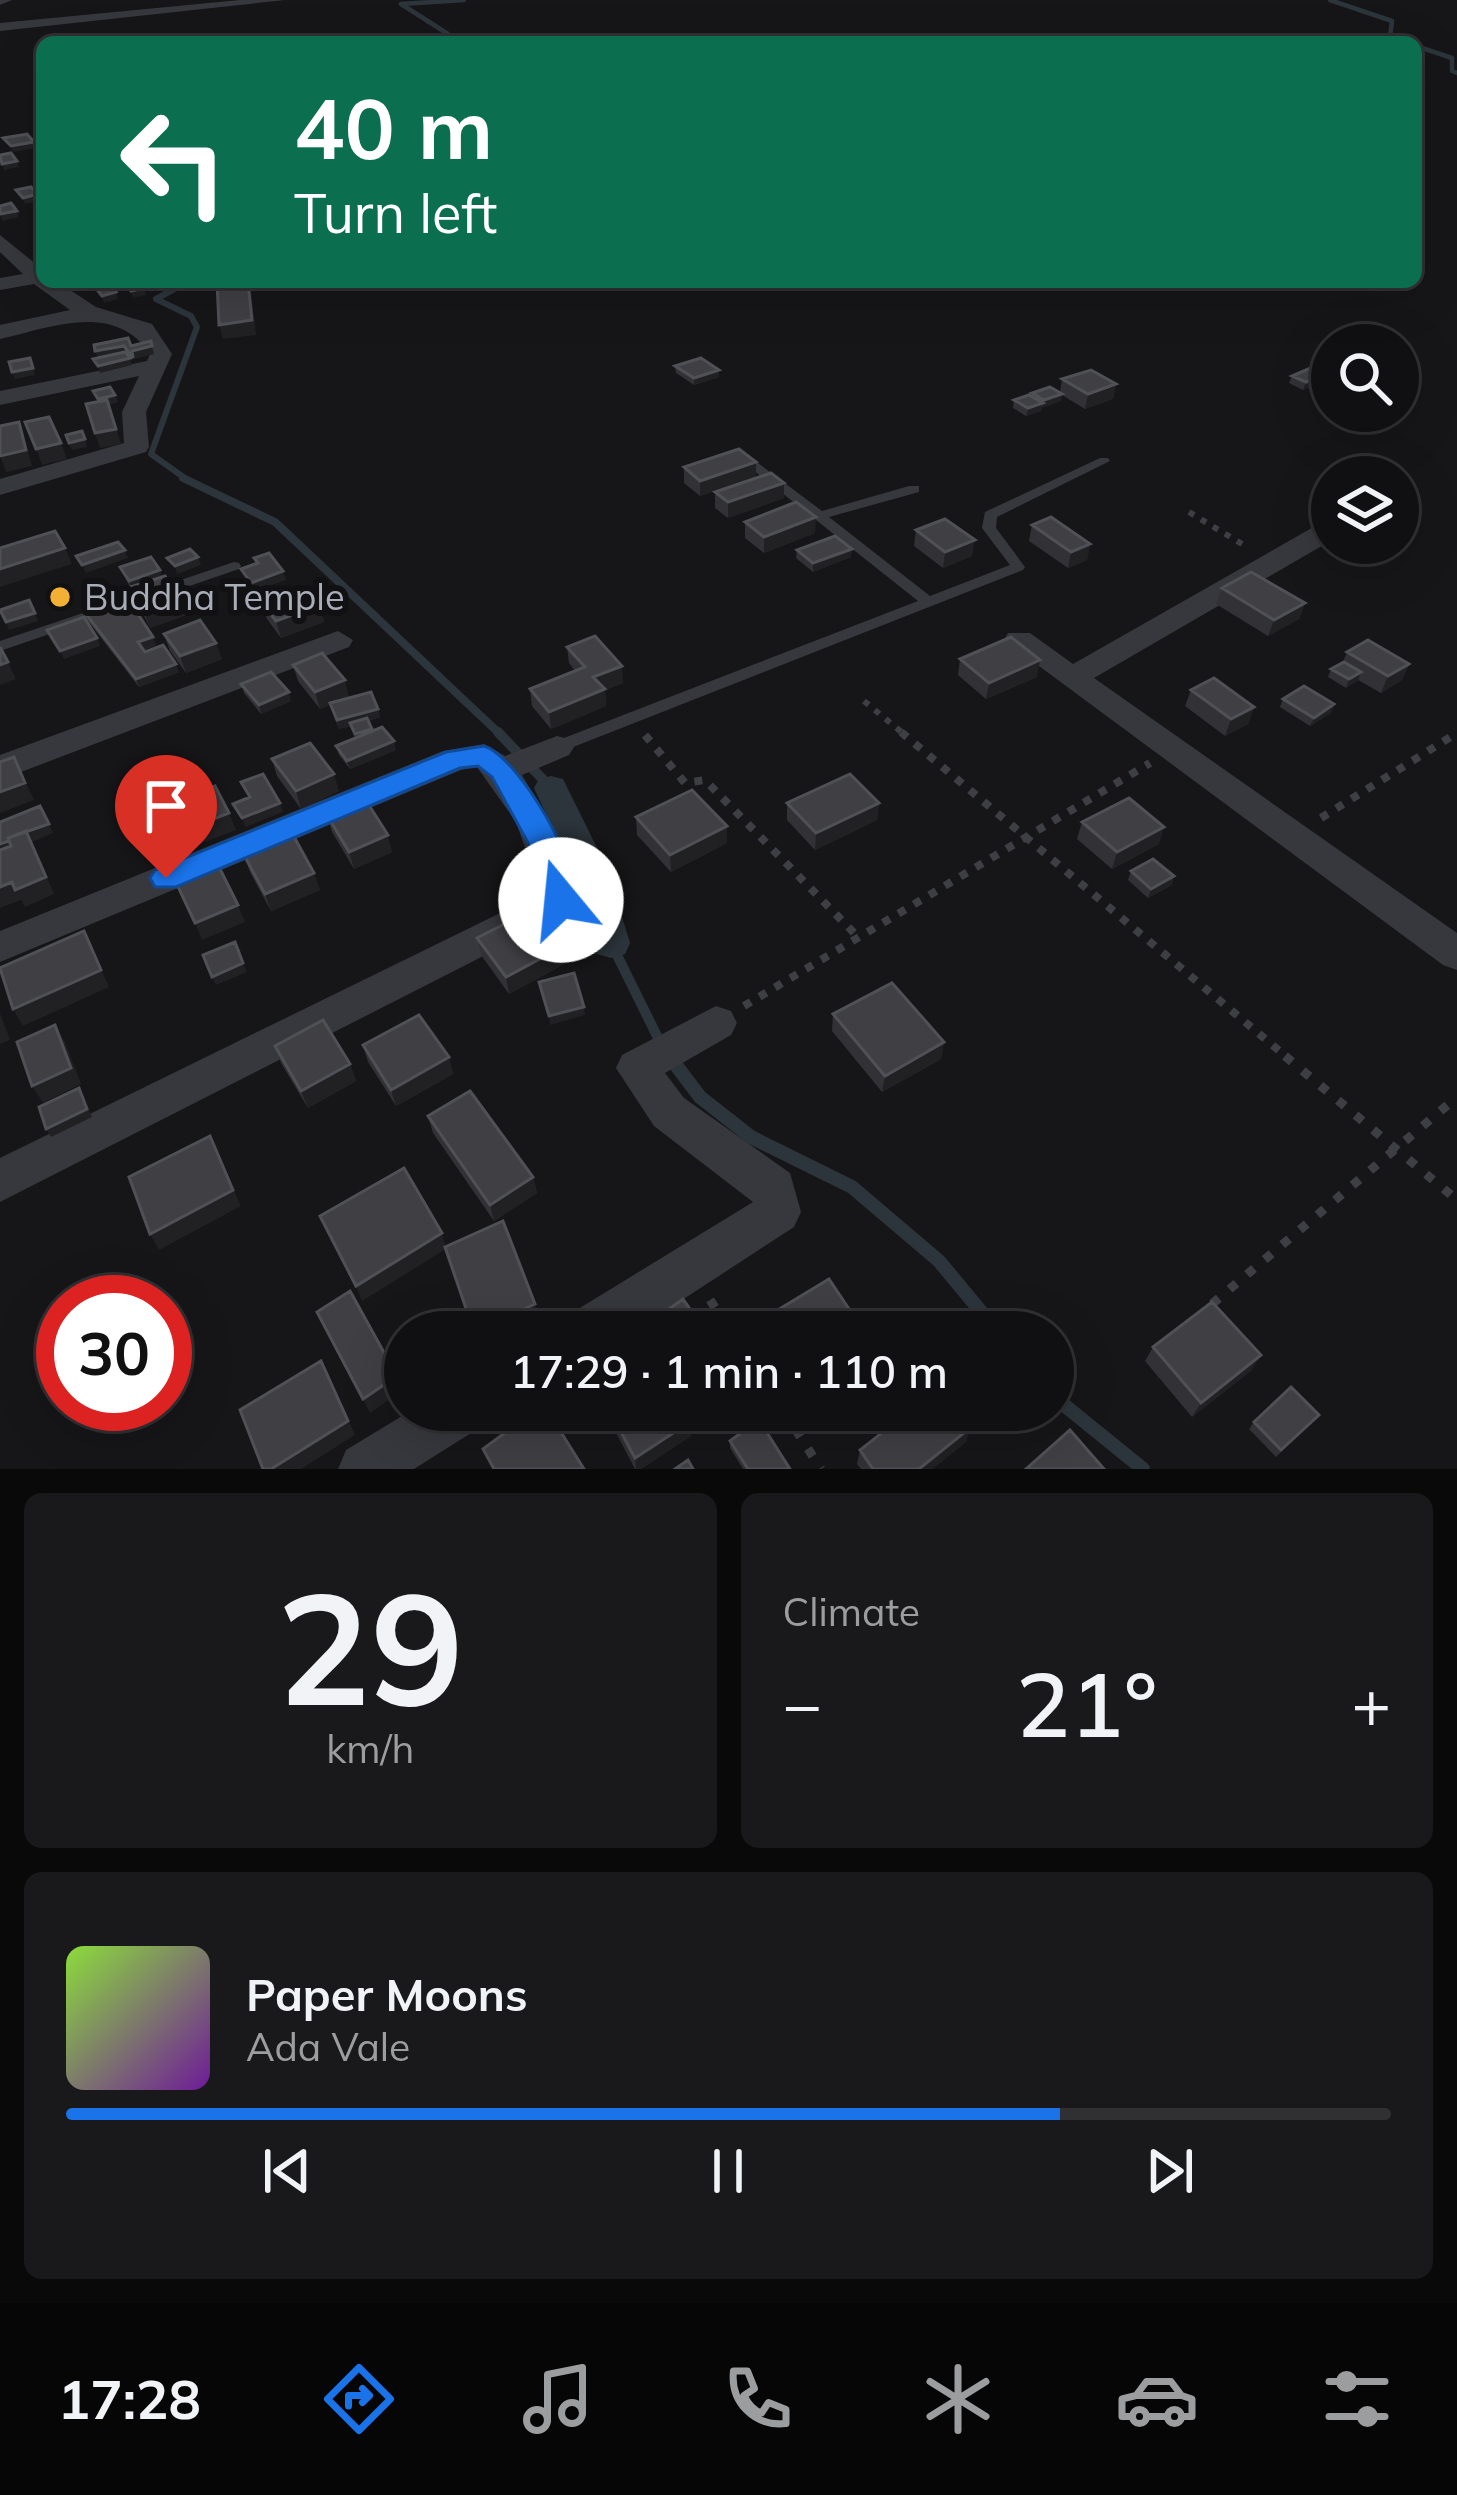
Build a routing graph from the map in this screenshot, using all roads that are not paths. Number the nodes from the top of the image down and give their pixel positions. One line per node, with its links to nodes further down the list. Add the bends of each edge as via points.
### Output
1 (279, 0): 4 (street)
2 (24, 7): 3 (street)
3 (0, 10)
4 (0, 27)
5 (0, 241): 6 (street)
6 (36, 275)
7 (36, 280): 8 (street)
8 (0, 284)
9 (53, 288): 10 (street)
10 (88, 312): 11 (street); 12 (street, via 143,329 160,354)
11 (0, 332)
12 (154, 367): 13 (street); 16 (street, via 134,412 137,447)
13 (0, 398)
14 (1104, 461): 21 (lane, via 990,515 989,528 1018,567)
15 (736, 465): 18 (lane, via 723,455 736,451)
16 (0, 487)
17 (914, 489): 18 (lane)
18 (819, 516): 21 (lane)
19 (1311, 541): 25 (street)
20 (234, 566): 24 (lane)
21 (930, 603): 26 (lane)
22 (338, 640): 27 (street)
23 (1019, 640): 25 (street)
24 (0, 646)
25 (1072, 678): 30 (street)
26 (557, 748): 28 (street)
27 (0, 768)
28 (502, 770): 29 (street, via 484,755 455,759); 32 (street, via 560,872 561,900)
29 (0, 947)
30 (1457, 954)
31 (716, 1023): 33 (street, via 637,1068 669,1112 774,1188 778,1212)
32 (0, 1181)
33 (621, 1311)
34 (427, 1431): 35 (street)
35 (365, 1469)

